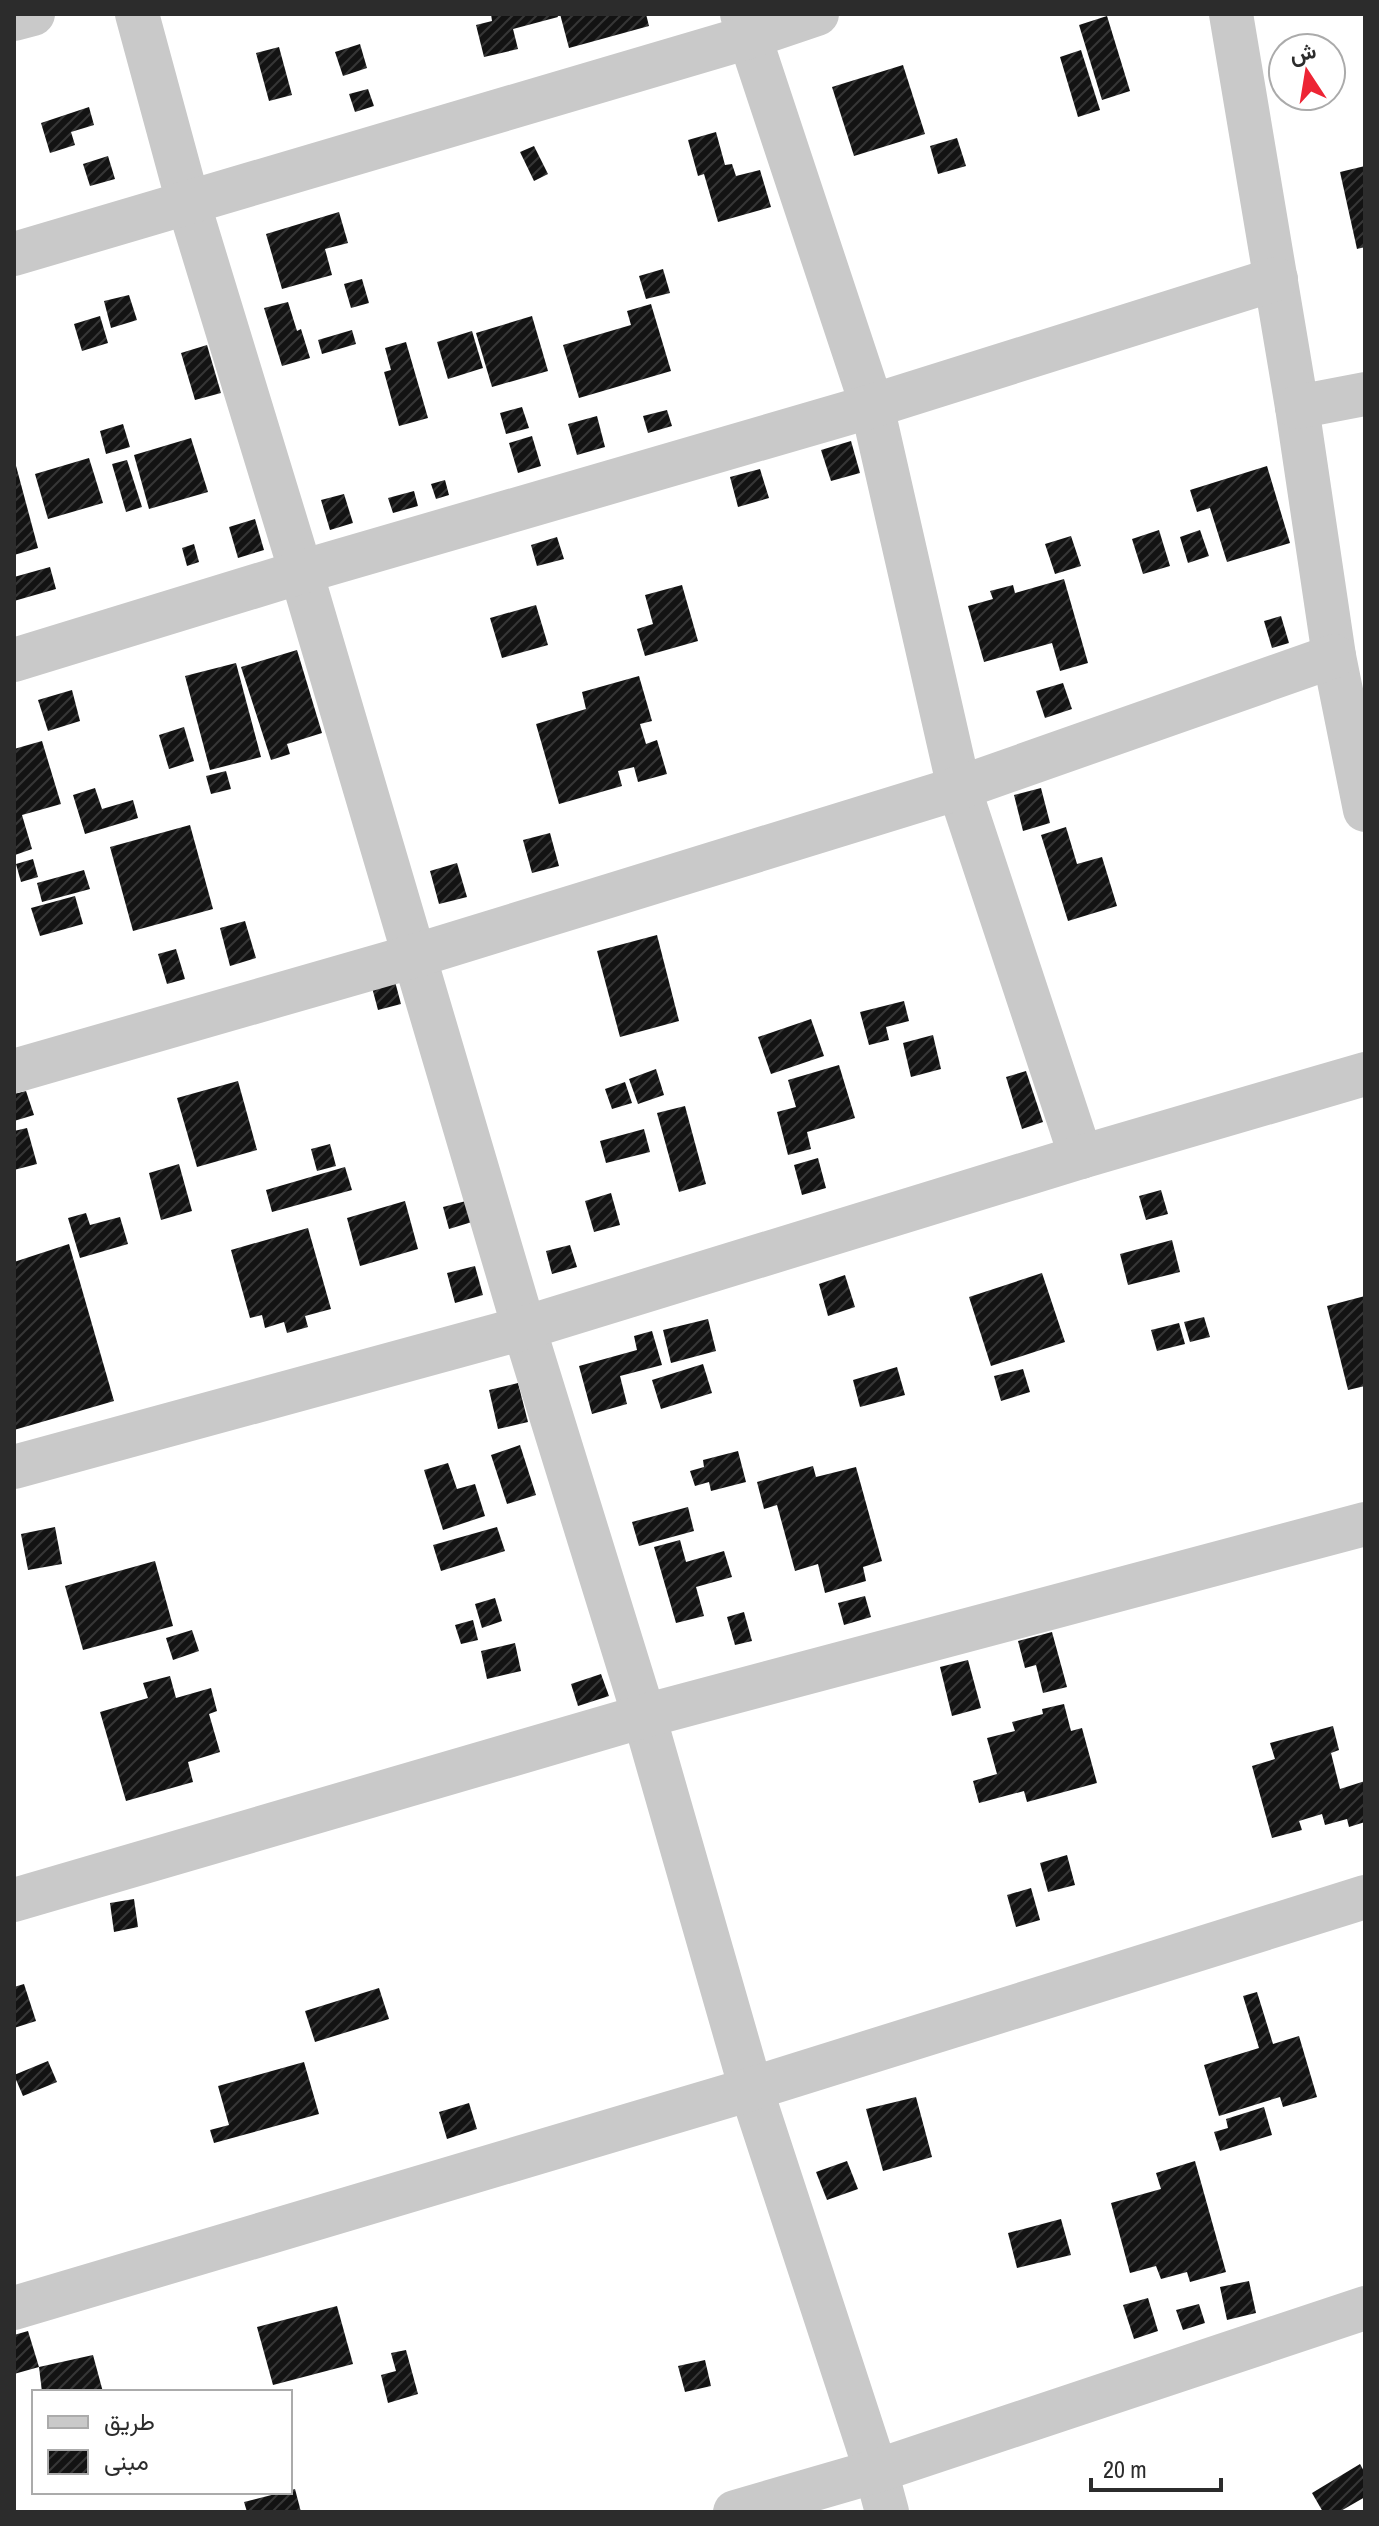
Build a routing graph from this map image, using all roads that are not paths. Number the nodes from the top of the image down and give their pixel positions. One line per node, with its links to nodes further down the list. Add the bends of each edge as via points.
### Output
1 (33, 14): 5 (street)
2 (137, 14): 7 (street)
3 (817, 14): 6 (street)
4 (1231, 14): 9 (street)
5 (14, 19)
6 (746, 26): 7 (street); 11 (street)
7 (188, 202): 8 (street); 13 (street)
8 (14, 254)
9 (1276, 279): 11 (street); 12 (street)
10 (1365, 394): 12 (street)
11 (872, 406): 13 (street); 16 (street)
12 (1297, 407): 14 (street)
13 (301, 572): 15 (street); 18 (street)
14 (1334, 656): 16 (street); 17 (street)
15 (14, 660)
16 (959, 788): 18 (street); 21 (street)
17 (1365, 810)
18 (414, 956): 19 (street); 22 (street)
19 (14, 1071)
20 (1365, 1074): 21 (street)
21 (1081, 1157): 22 (street)
22 (524, 1328): 23 (street); 25 (street)
23 (14, 1467)
24 (1365, 1524): 25 (street)
25 (644, 1716): 27 (street); 28 (street)
26 (1365, 1897): 28 (street)
27 (14, 1900)
28 (751, 2089): 29 (street); 31 (street)
29 (14, 2308)
30 (1365, 2308): 31 (street)
31 (882, 2491): 32 (street)
32 (735, 2512)

